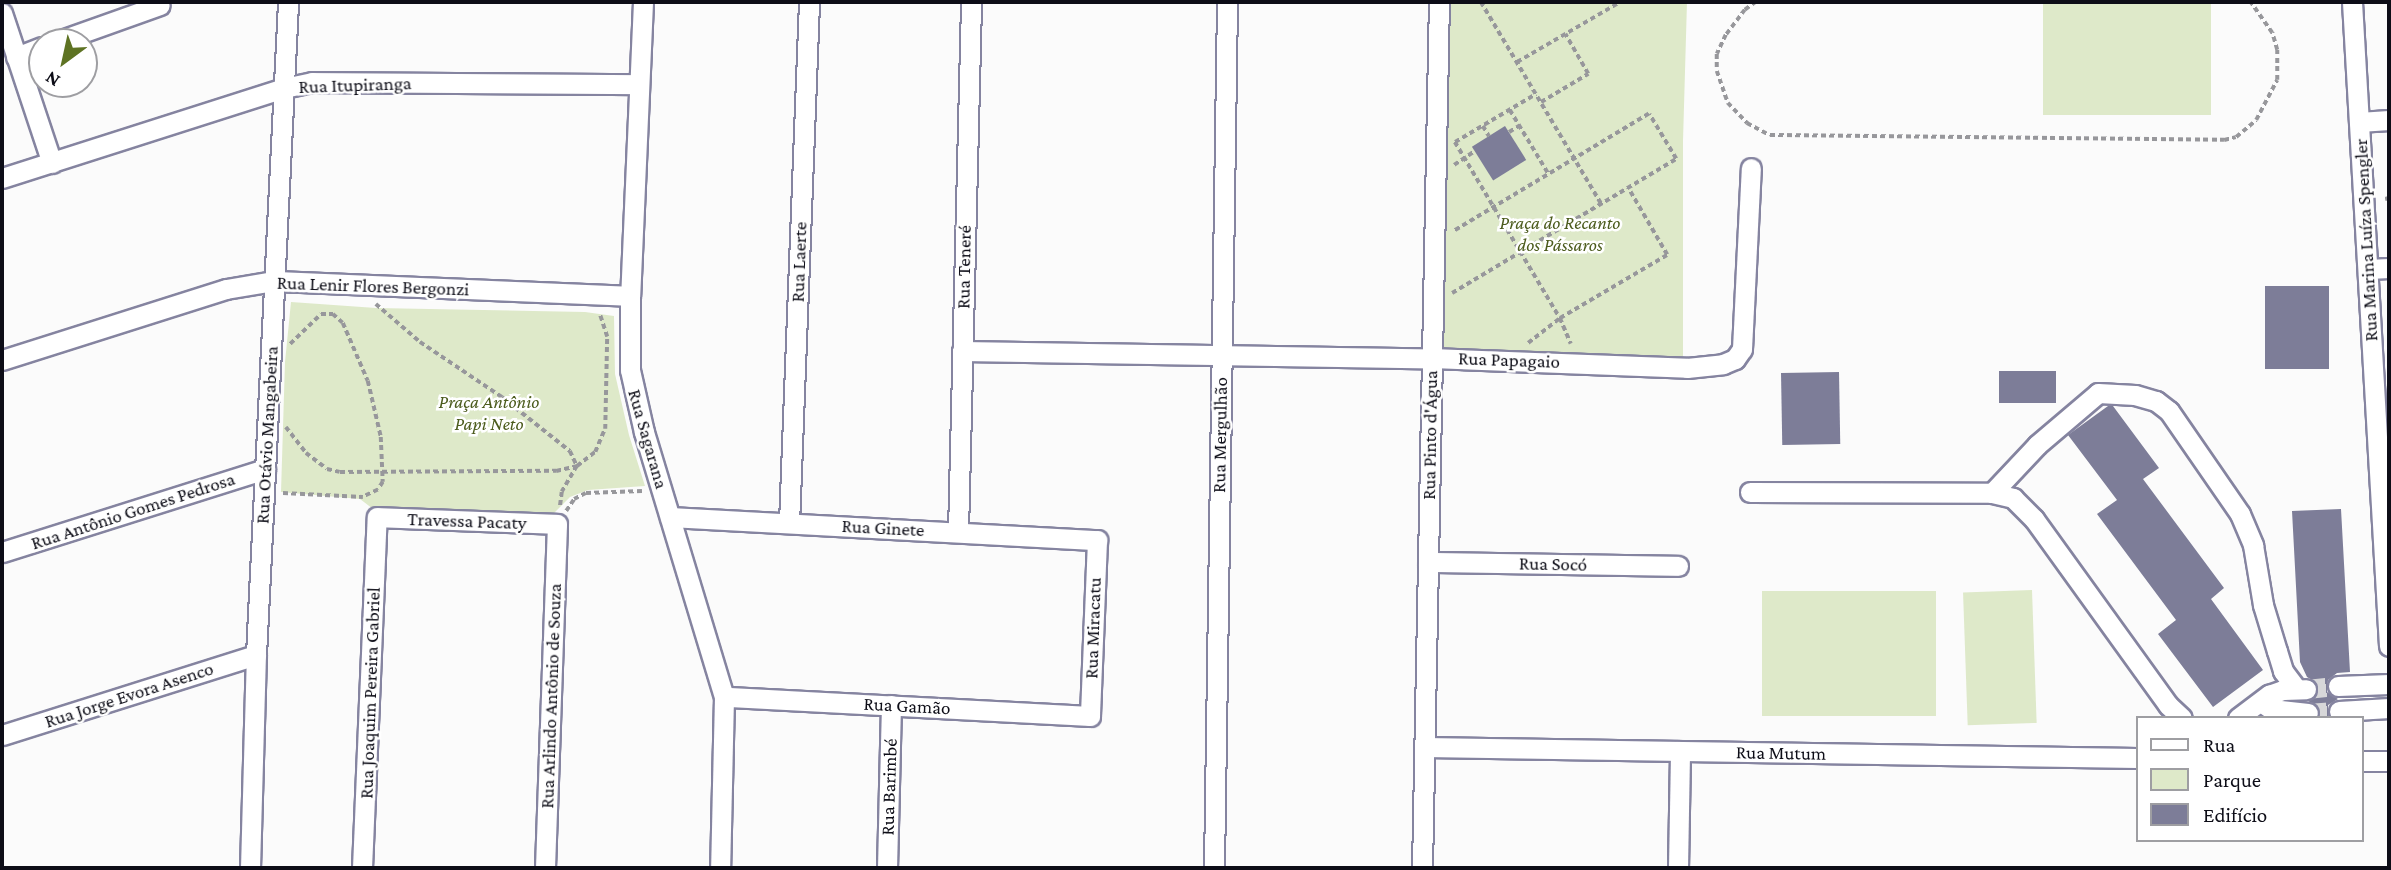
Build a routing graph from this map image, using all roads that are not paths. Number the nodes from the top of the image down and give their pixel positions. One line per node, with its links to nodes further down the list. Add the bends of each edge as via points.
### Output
1 (288, 2): 14 (street, Rua Otávio Mangabeira)
2 (643, 2): 13 (street, Rua Sagarana)
3 (809, 2): 34 (street, Rua Laerte)
4 (971, 2): 24 (street, Rua Teneré)
5 (1227, 2): 25 (street, Rua Mergulhão)
6 (1439, 2): 26 (street, Rua Pinto d'Água)
7 (2353, 2): 16 (street, Rua Marina Luíza Spengler)
8 (160, 5): 10 (street)
9 (2, 13): 12 (street)
10 (95, 28)
11 (28, 52): 12 (street)
12 (16, 57): 17 (street)
13 (639, 85): 14 (street, Rua Itupiranga, via 312,82); 23 (street, Rua Sagarana)
14 (284, 88): 17 (street, Rua Itupiranga); 22 (street, Rua Otávio Mangabeira)
15 (2389, 120): 16 (street)
16 (2359, 122): 21 (street, Rua Marina Luíza Spengler)
17 (52, 163): 19 (street, Rua Itupiranga)
18 (1751, 168): 26 (street, Rua Papagaio, via 1742,349 1735,359 1688,368)
19 (2, 178)
20 (2389, 268): 21 (street)
21 (2368, 269): 28 (street, Rua Marina Luíza Spengler)
22 (274, 281): 23 (street, Rua Lenir Flores Bergonzi); 27 (street, Rua Lenir Flores Bergonzi, via 226,289); 29 (street, Rua Otávio Mangabeira)
23 (630, 296): 33 (street, Rua Sagarana, via 630,370)
24 (962, 351): 25 (street, Rua Papagaio); 36 (street, Rua Teneré)
25 (1221, 355): 26 (street, Rua Papagaio); 66 (street, Rua Mergulhão)
26 (1432, 358): 39 (street, Rua Pinto d'Água)
27 (2, 360)
28 (2383, 419): 40 (street, Rua Marina Luíza Spengler)
29 (265, 469): 38 (street, Rua Antônio Gomes Pedrosa); 43 (street, Rua Otávio Mangabeira)
30 (1750, 492): 31 (street)
31 (1992, 493): 47 (street, via 2037,445 2098,393 2156,401 2168,411 2240,514 2253,545 2263,605 2283,671 2301,688 2283,690); 53 (street, via 2024,506)
32 (377, 517): 35 (street, Travessa Pacaty); 62 (street, Rua Joaquim Pereira Gabriel)
33 (670, 517): 34 (street, Rua Ginete); 46 (street, Rua Sagarana)
34 (789, 523): 36 (street, Rua Ginete)
35 (557, 524): 63 (street, Rua Arlindo Antônio de Souza)
36 (958, 532): 37 (street, Rua Ginete)
37 (1097, 540): 52 (street, Rua Miracatu)
38 (2, 552)
39 (1428, 562): 41 (street, Rua Socó); 56 (street, Rua Pinto d'Água)
40 (2387, 565): 42 (street, Rua Marina Luíza Spengler)
41 (1678, 566)
42 (2389, 646)
43 (256, 655): 55 (street, Rua Jorge Evora Asenco); 61 (street, Rua Otávio Mangabeira)
44 (2389, 684): 45 (street)
45 (2338, 686)
46 (724, 697): 48 (street, Rua Gamão); 64 (street, Rua Sagarana)
47 (2261, 702): 51 (street, via 2271,709); 54 (street)
48 (891, 705): 52 (street, Rua Gamão); 65 (street, Rua Barimbé)
49 (2389, 708): 50 (street)
50 (2339, 711)
51 (2308, 713)
52 (1090, 716)
53 (2180, 716)
54 (2241, 716)
55 (2, 735)
56 (1424, 747): 57 (street, Rua Mutum); 67 (street, Rua Pinto d'Água)
57 (1680, 751): 58 (street, Rua Mutum); 68 (street)
58 (2136, 758)
59 (2363, 761): 60 (street)
60 (2389, 761)
61 (250, 868)
62 (362, 868)
63 (545, 868)
64 (720, 868)
65 (887, 868)
66 (1214, 868)
67 (1422, 868)
68 (1678, 868)

